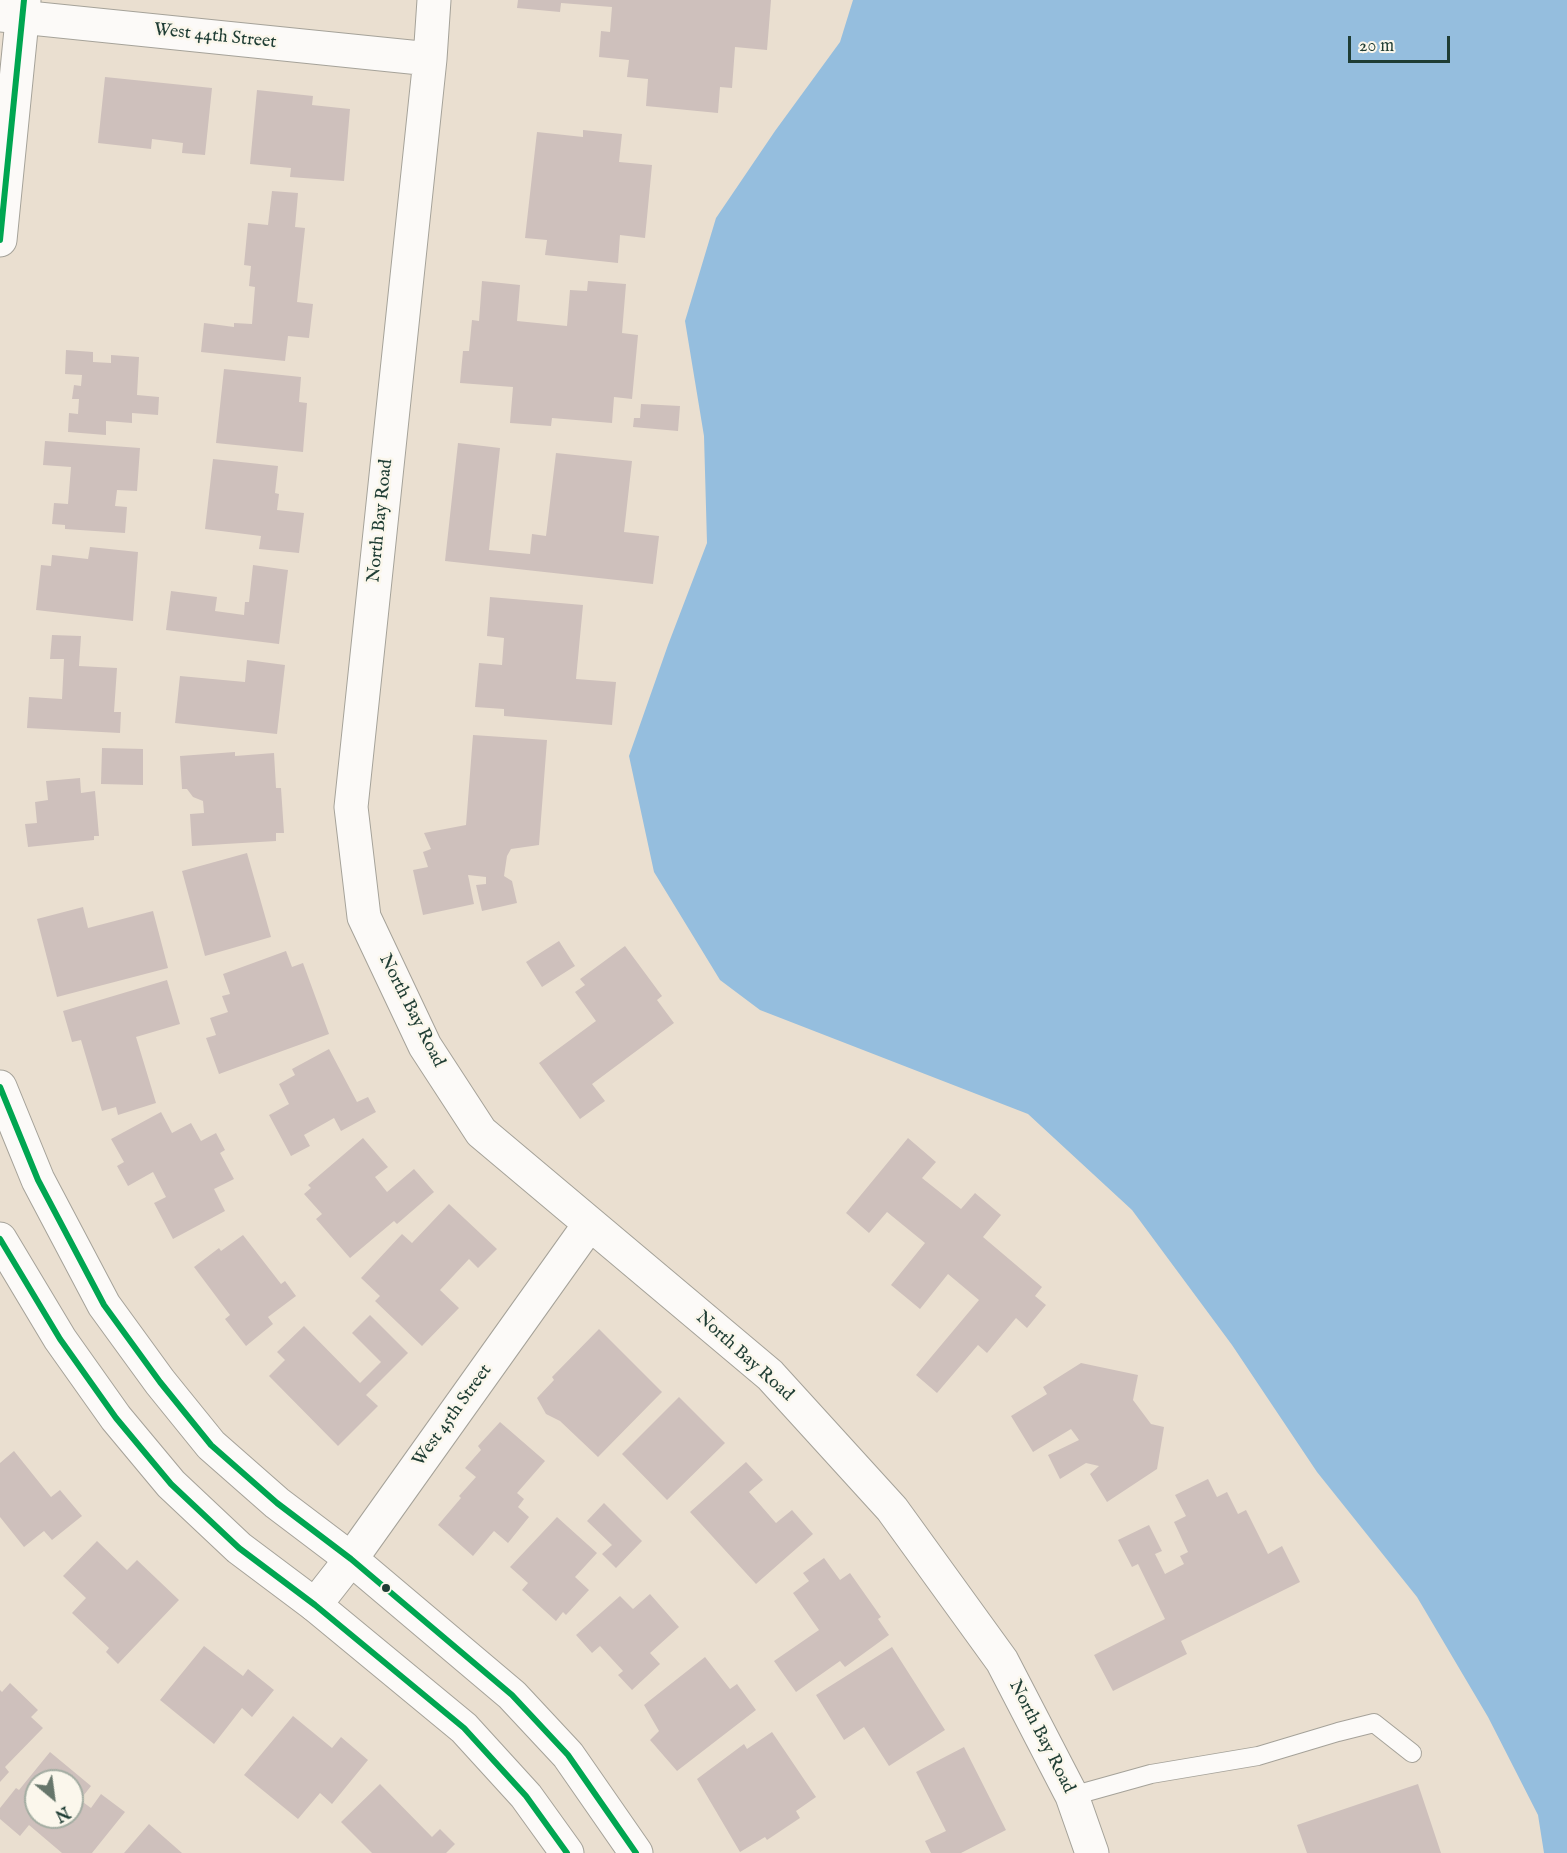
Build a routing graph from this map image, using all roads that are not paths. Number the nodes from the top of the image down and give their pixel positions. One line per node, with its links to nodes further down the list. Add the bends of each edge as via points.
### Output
1 (434, 0): 3 (street, North Bay Road)
2 (16, 11): 3 (street, West 44th Street); 4 (street)
3 (430, 59): 6 (street, North Bay Road, via 351,807 364,917 425,1046 481,1132)
4 (0, 240)
5 (0, 1087): 8 (street, via 38,1180 104,1305 160,1382 211,1445 277,1503)
6 (590, 1225): 8 (street, West 45th Street); 11 (street, North Bay Road, via 770,1375 892,1509 1002,1661)
7 (0, 1239): 9 (street, via 60,1339 116,1418 171,1484 239,1548)
8 (351, 1559): 9 (street, West 45th Street); 13 (street, via 512,1695 568,1755)
9 (315, 1605): 12 (street, via 464,1728 526,1796)
10 (1412, 1754): 11 (lane, via 1374,1723 1258,1756 1151,1774)
11 (1072, 1796): 14 (street, North Bay Road)
12 (567, 1853)
13 (636, 1853)
14 (1092, 1853)

